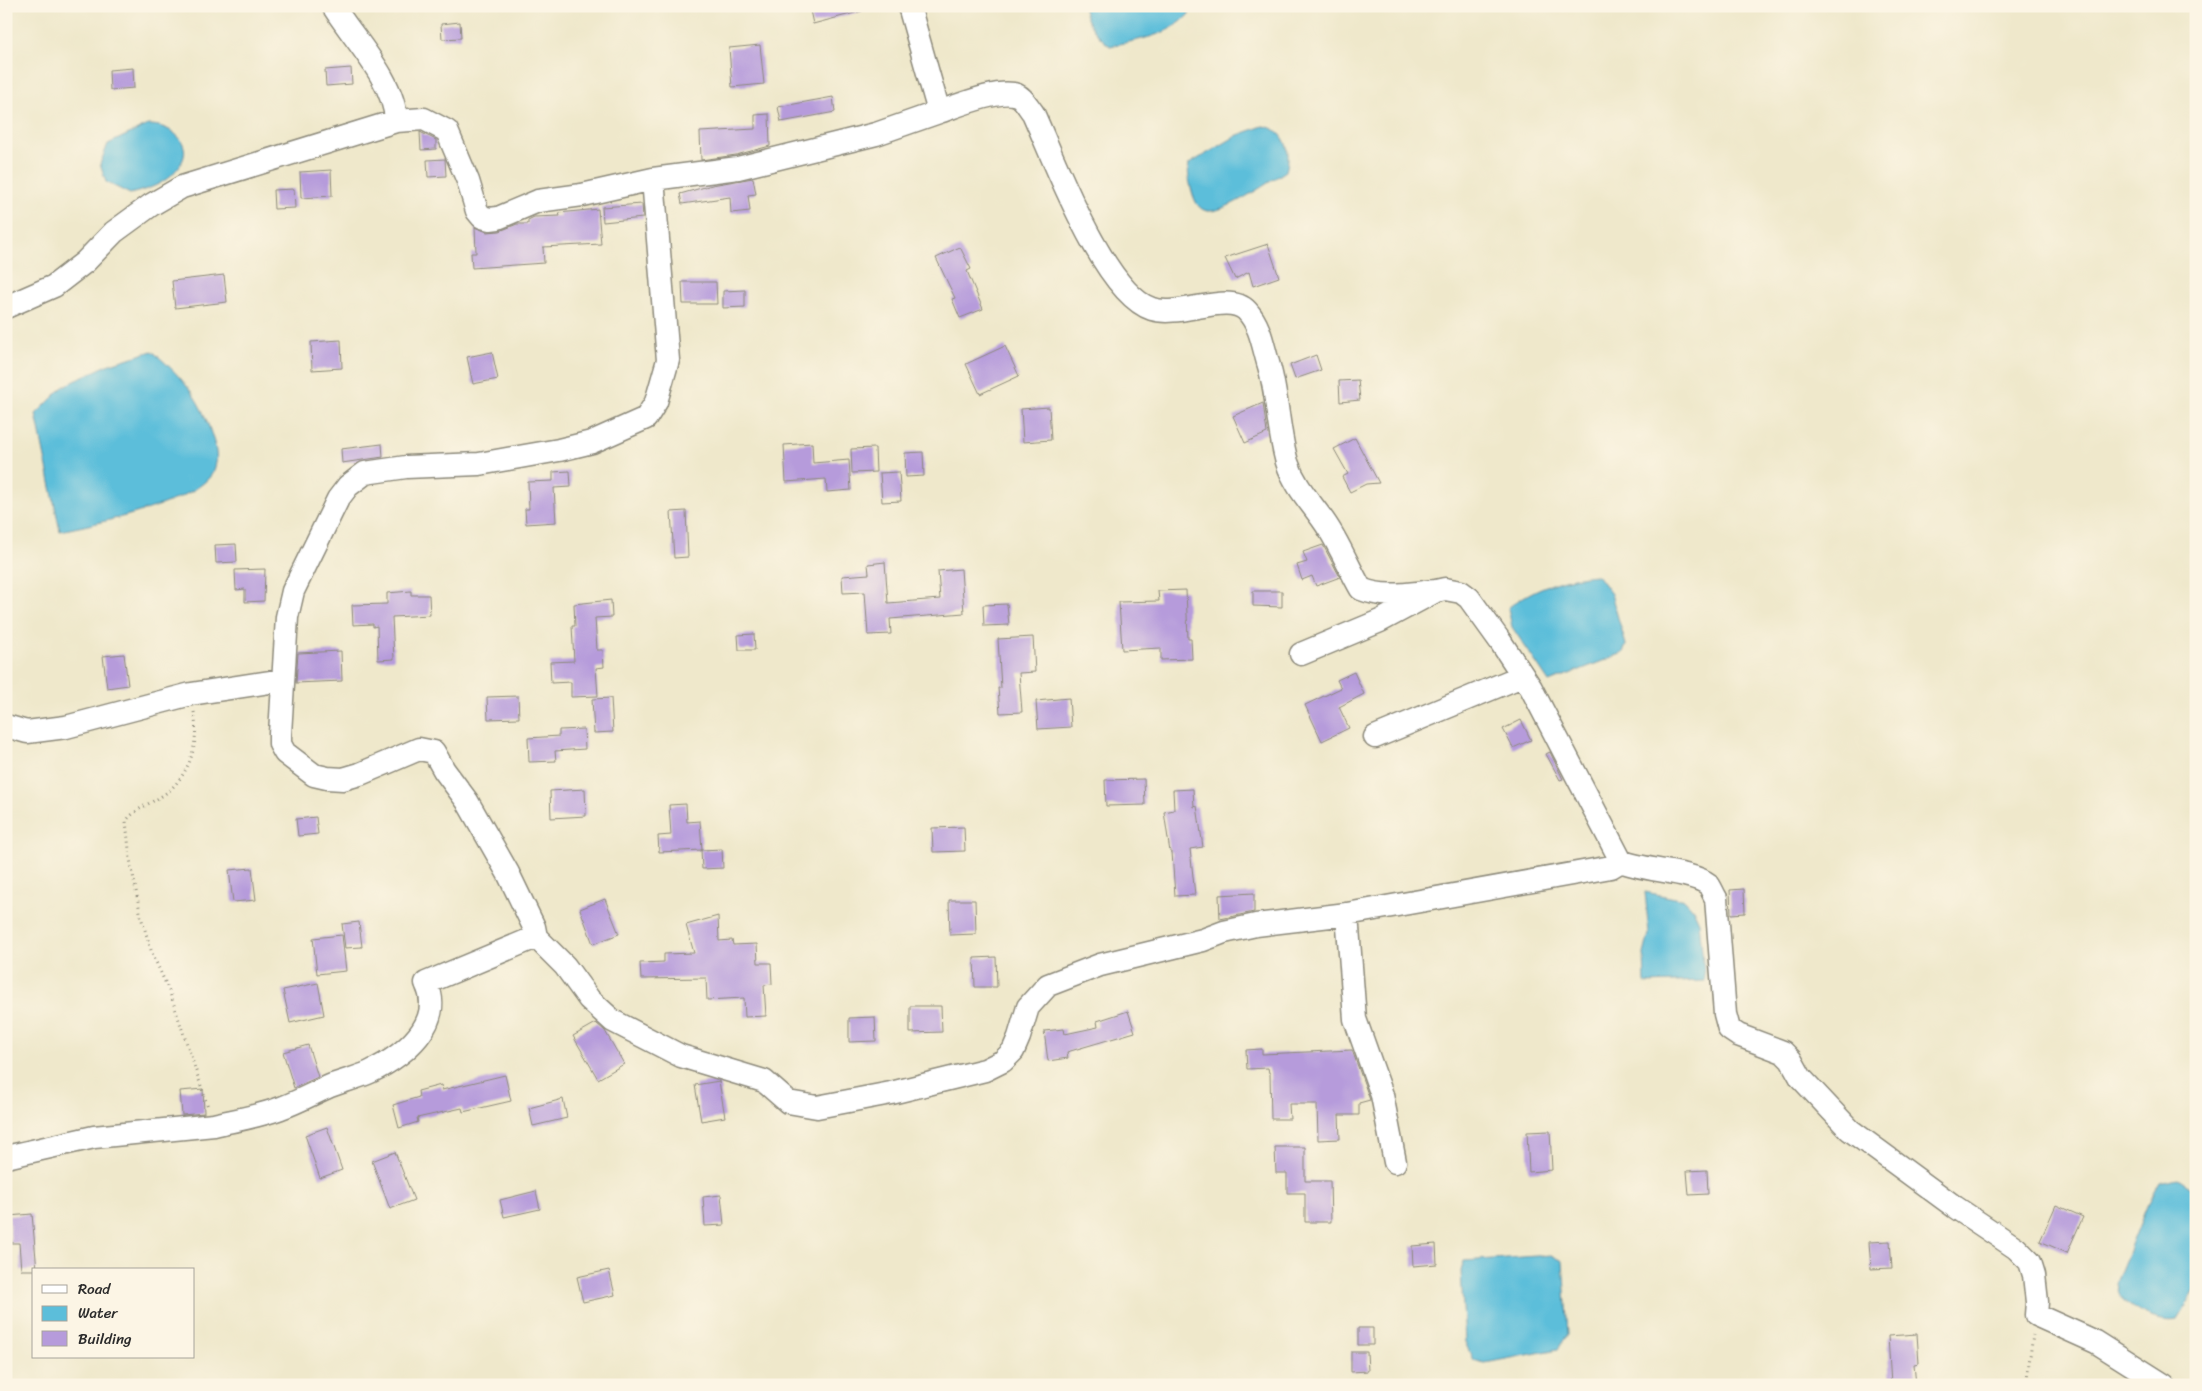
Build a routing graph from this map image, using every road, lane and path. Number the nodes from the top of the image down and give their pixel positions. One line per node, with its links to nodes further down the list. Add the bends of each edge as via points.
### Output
1 (333, 6): 4 (street, via 386,84 396,107)
2 (909, 6): 3 (street)
3 (939, 112): 5 (street, via 876,134 747,166); 7 (street, via 1003,94 1022,98 1033,113 1084,228 1125,290 1138,302 1153,309 1188,310 1233,302 1246,309 1258,326 1272,375 1288,463 1299,488 1329,528 1361,589 1376,595 1397,596)
4 (396, 121): 5 (street, via 424,119 447,131 453,140 477,212 482,217 498,218 538,201); 6 (street, via 182,187 114,232 85,262 54,286)
5 (653, 179): 10 (street, via 668,360 656,402 646,418 592,442 560,450 479,464 406,467 365,473 338,499 293,591 287,617)
6 (6, 307)
7 (1436, 591): 8 (street, via 1380,621); 9 (street, via 1462,592)
8 (1301, 654)
9 (1522, 676): 13 (street); 14 (street)
10 (283, 680): 11 (street); 16 (street, via 280,744 285,753 314,775 343,779 419,749 434,752 467,801 508,873 534,926)
11 (191, 694): 12 (street, via 66,727 27,732); 17 (path, via 196,724 195,748 187,769 170,790 133,813 126,821 141,917)
12 (6, 726)
13 (1375, 737)
14 (1621, 861): 15 (street, via 1611,867); 20 (street, via 1707,884 1716,898 1729,1029 1783,1052 1824,1105 1850,1130 2016,1248 2030,1262 2034,1275)
15 (1348, 914): 16 (street, via 1256,925 1100,965 1048,985 1028,1007 1013,1051 985,1070 817,1107 788,1102 764,1081 681,1056 613,1021 589,999 565,966); 19 (street, via 1354,1019 1382,1095)
16 (536, 937): 17 (street, via 426,983 433,1003 427,1025 406,1048 370,1072 279,1109)
17 (214, 1125): 18 (street, via 94,1137)
18 (6, 1158)
19 (1395, 1162)
20 (2036, 1315): 21 (path); 22 (street, via 2096,1342)
21 (2026, 1385)
22 (2164, 1385)

